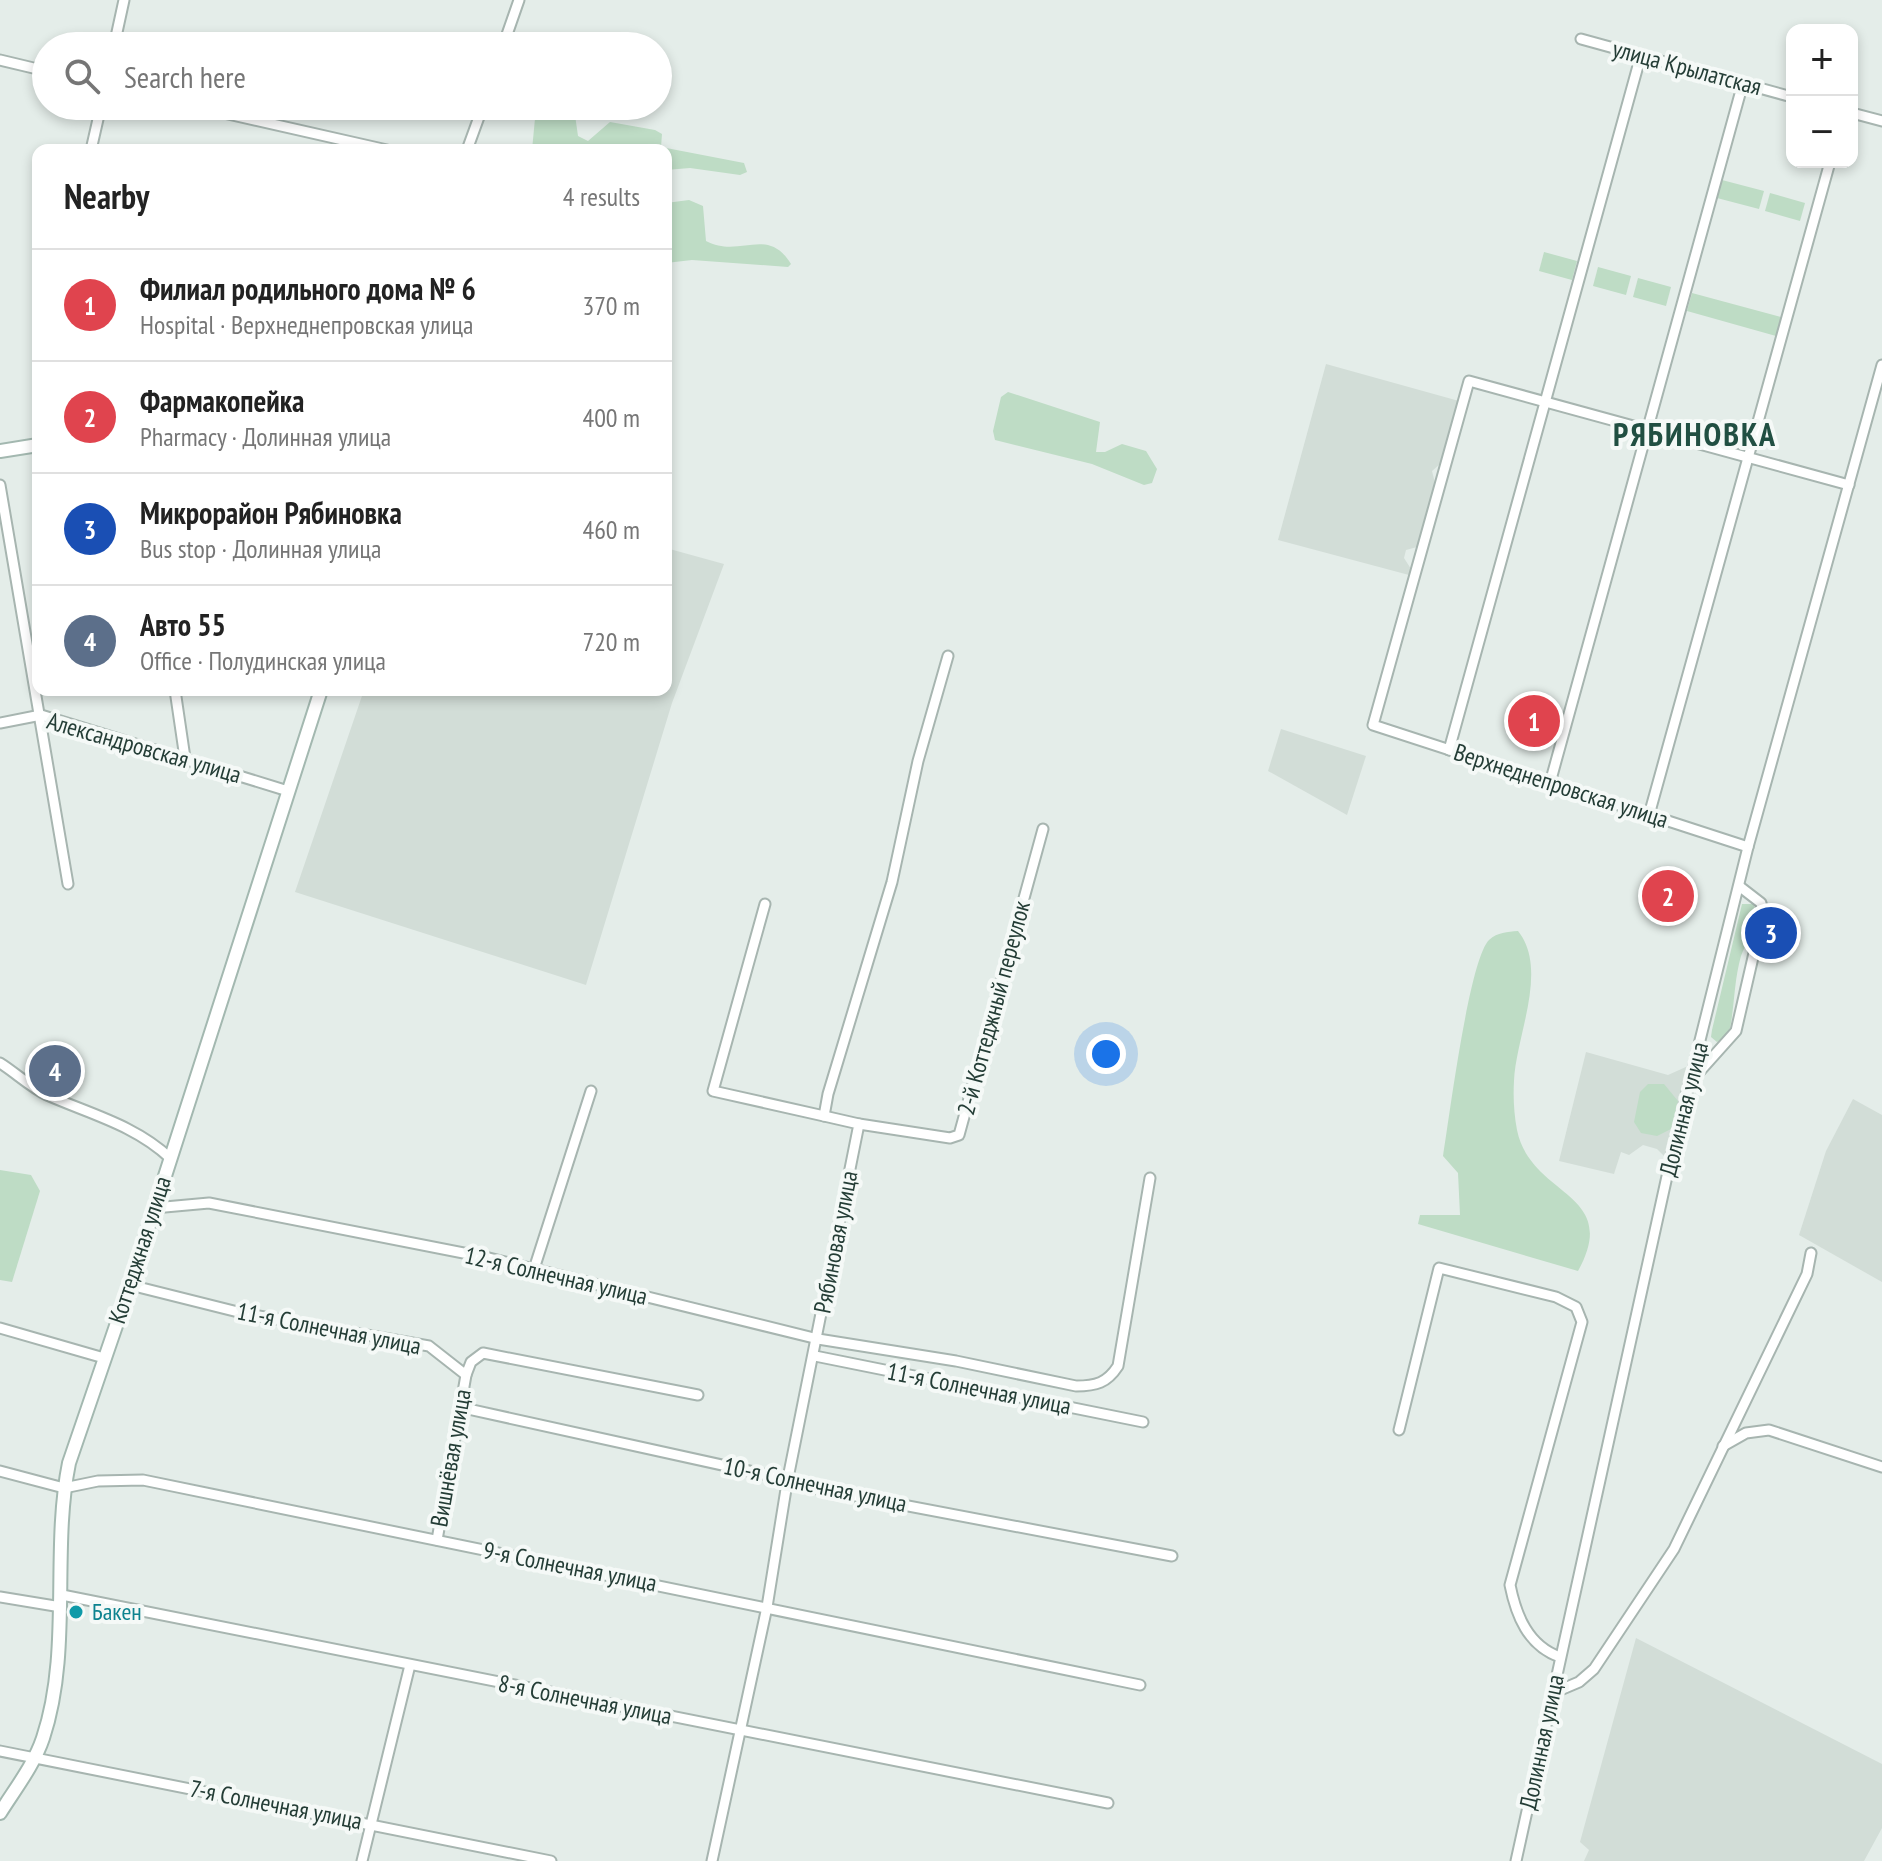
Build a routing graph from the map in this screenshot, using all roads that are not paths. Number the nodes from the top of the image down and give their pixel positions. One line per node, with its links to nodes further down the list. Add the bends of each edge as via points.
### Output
1 (124, 0): 3 (street)
2 (519, 0): 4 (street)
3 (117, 32)
4 (508, 32)
5 (1581, 39): 6 (street, улица Крылатская)
6 (1641, 55): 9 (street, улица Крылатская); 21 (street)
7 (0, 60): 8 (street)
8 (32, 68)
9 (1743, 83): 10 (street, улица Крылатская); 22 (street)
10 (1788, 96)
11 (1858, 115): 15 (street)
12 (98, 120): 16 (street)
13 (255, 120): 17 (street)
14 (478, 120): 18 (street)
15 (1882, 121)
16 (92, 144)
17 (361, 144)
18 (469, 144)
19 (1828, 168): 25 (street)
20 (1882, 365): 27 (street, Долинная улица)
21 (1545, 402): 22 (street); 35 (street); 35 (street, Верхнеднепровская улица, via 1469,381 1373,725)
22 (1647, 430): 25 (street); 37 (street)
23 (32, 446): 24 (street)
24 (0, 451)
25 (1748, 457): 27 (street); 39 (street)
26 (0, 485): 29 (street)
27 (1849, 485): 41 (street, Долинная улица)
28 (948, 656): 48 (street, via 892,882)
29 (32, 665)
30 (38, 696): 33 (street)
31 (176, 696): 36 (street)
32 (319, 696): 38 (street, Коттеджная улица)
33 (41, 715): 34 (street, Александровская улица); 36 (street, Александровская улица); 42 (street)
34 (0, 723)
35 (1449, 750): 37 (street, Верхнеднепровская улица)
36 (185, 758): 38 (street, Александровская улица)
37 (1550, 783): 39 (street, Верхнеднепровская улица)
38 (288, 791): 50 (street, Коттеджная улица)
39 (1649, 815): 41 (street, Верхнеднепровская улица)
40 (1043, 829): 49 (street, 2-й Коттеджный переулок, via 959,1135)
41 (1748, 847): 43 (street, Долинная улица)
42 (68, 884)
43 (1739, 886): 46 (street, Долинная улица); 46 (street, via 1761,903 1763,914 1742,1009 1729,1042)
44 (765, 904): 48 (street, via 713,1091)
45 (0, 1063): 50 (street, via 46,1094 153,1142)
46 (1691, 1081): 75 (street, Долинная улица)
47 (591, 1091): 54 (street)
48 (824, 1116): 49 (street)
49 (859, 1124): 57 (street, Рябиновая улица)
50 (170, 1158): 52 (street, Коттеджная улица)
51 (1150, 1178): 57 (street, 12-я Солнечная улица, via 1118,1366 1096,1386)
52 (154, 1208): 54 (street, 12-я Солнечная улица, via 209,1203); 55 (street, Коттеджная улица)
53 (1811, 1253): 65 (street, via 1807,1274)
54 (534, 1269): 57 (street, 12-я Солнечная улица)
55 (130, 1285): 59 (street, Коттеджная улица); 60 (street, 11-я Солнечная улица, via 242,1313 429,1346)
56 (0, 1328): 59 (street)
57 (818, 1339): 58 (street, Рябиновая улица)
58 (815, 1356): 63 (street, 11-я Солнечная улица); 68 (street, Рябиновая улица)
59 (104, 1358): 69 (street, Коттеджная улица)
60 (466, 1375): 61 (street, via 483,1353); 62 (street, Вишнёвая улица)
61 (698, 1395)
62 (459, 1407): 68 (street, 10-я Солнечная улица); 70 (street, Вишнёвая улица)
63 (1143, 1422)
64 (1399, 1430): 75 (street, via 1439,1268 1556,1297 1576,1307 1582,1322 1510,1585 1524,1627 1537,1644)
65 (1721, 1447): 66 (street, via 1746,1433 1769,1430); 78 (street, via 1674,1549 1609,1647 1579,1682)
66 (1882, 1467)
67 (0, 1471): 69 (street, 9-я Солнечная улица)
68 (787, 1483): 71 (street, 10-я Солнечная улица); 74 (street, Рябиновая улица)
69 (64, 1488): 70 (street, 9-я Солнечная улица, via 143,1480); 73 (street, Коттеджная улица)
70 (437, 1540): 74 (street, 9-я Солнечная улица)
71 (1172, 1556)
72 (0, 1597): 73 (street, 8-я Солнечная улица)
73 (61, 1601): 76 (street, 8-я Солнечная улица); 81 (street, Коттеджная улица, via 51,1703)
74 (767, 1607): 77 (street, 9-я Солнечная улица); 79 (street, Рябиновая улица)
75 (1560, 1657): 78 (street, Долинная улица)
76 (410, 1665): 79 (street, 8-я Солнечная улица); 84 (street)
77 (1140, 1685)
78 (1553, 1693): 88 (street, Долинная улица)
79 (740, 1731): 82 (street, 8-я Солнечная улица); 87 (street, Рябиновая улица)
80 (0, 1751): 81 (street, 7-я Солнечная улица)
81 (35, 1758): 83 (street, Коттеджная улица); 84 (street, 7-я Солнечная улица)
82 (1108, 1803)
83 (0, 1813)
84 (370, 1823): 85 (street); 86 (street, 7-я Солнечная улица)
85 (362, 1861)
86 (551, 1861)
87 (712, 1861)
88 (1516, 1861)

